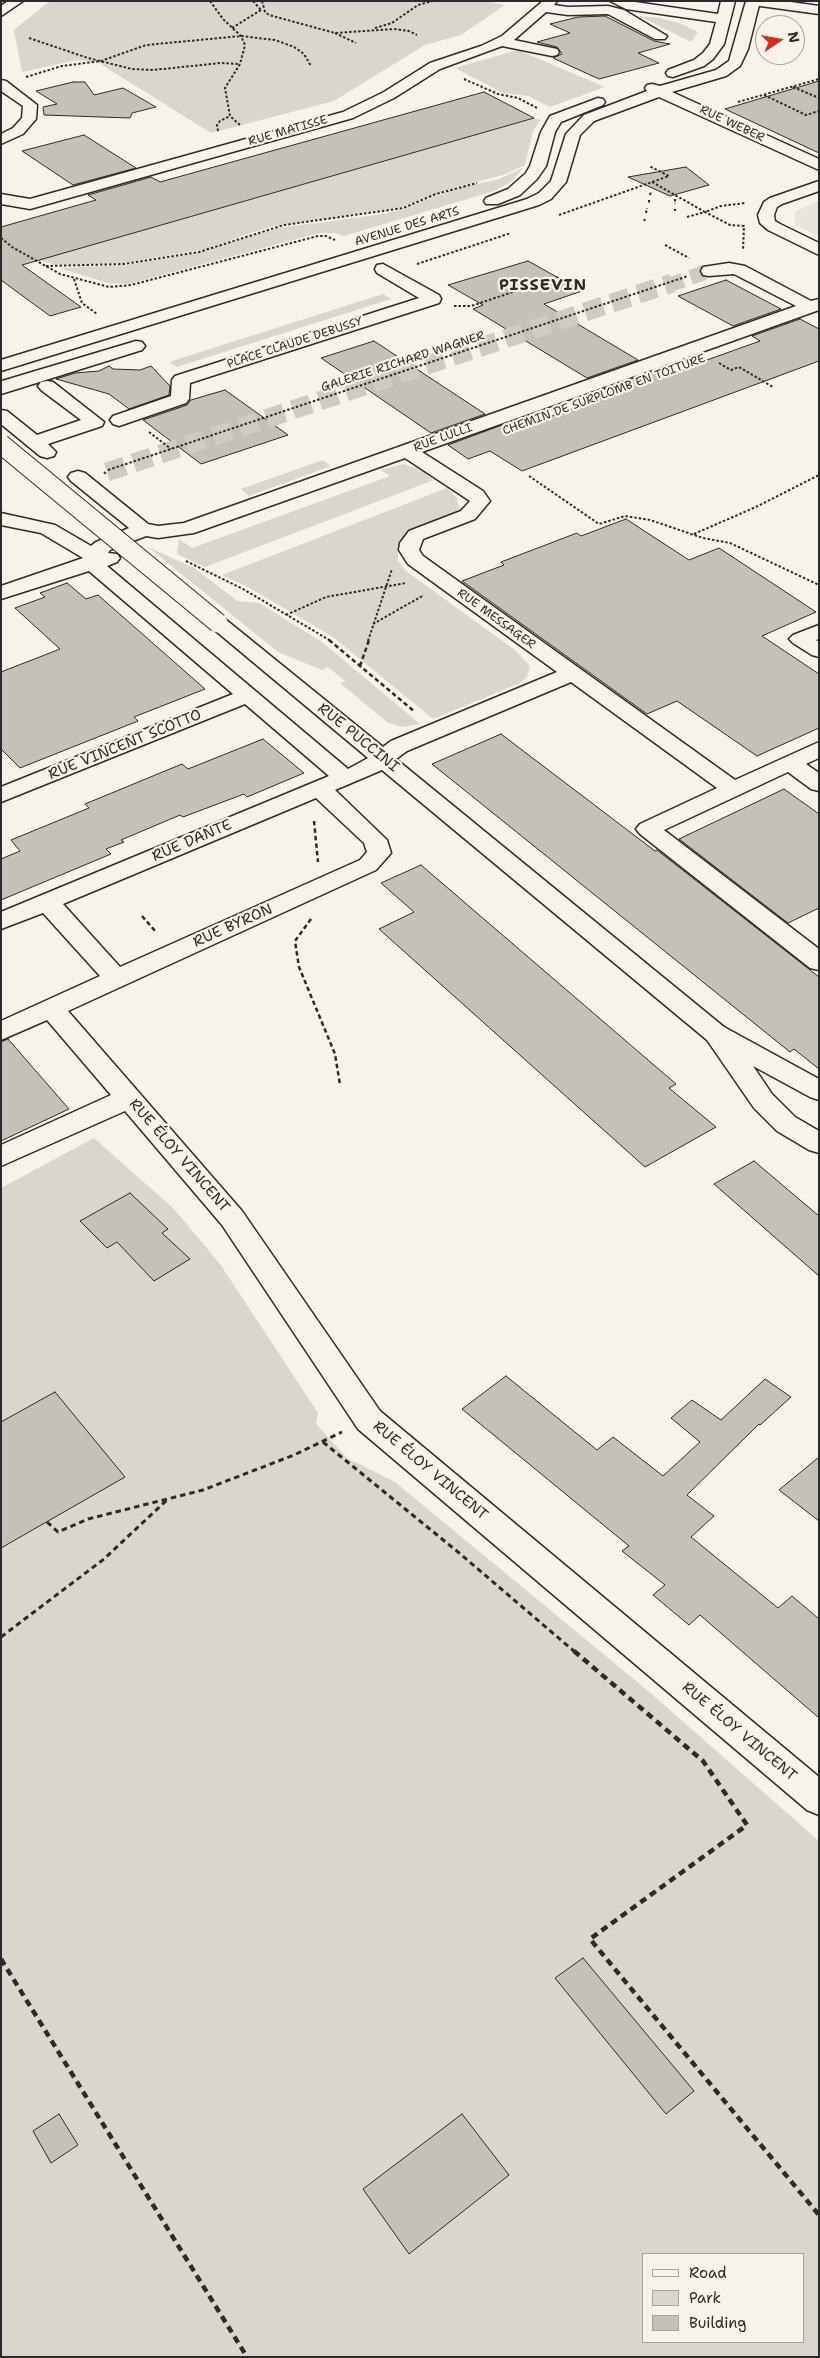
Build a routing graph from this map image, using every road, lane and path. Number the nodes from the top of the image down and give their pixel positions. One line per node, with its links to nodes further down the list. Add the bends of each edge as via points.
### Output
1 (17, 1): 12 (street)
2 (210, 1): 15 (path)
3 (253, 1): 10 (path)
4 (262, 1): 14 (path)
5 (433, 1): 16 (path, via 418,5 392,23)
6 (616, 1): 13 (street, via 626,6)
7 (728, 1): 13 (street, AVENUE DES ARTS)
8 (753, 1): 11 (street); 34 (street, via 735,63 721,73)
9 (548, 4): 20 (street, via 568,11 596,9 619,13 660,36); 22 (street, RUE MATISSE)
10 (261, 10): 14 (path); 15 (path)
11 (819, 10)
12 (1, 12)
13 (713, 14): 32 (street, AVENUE DES ARTS, via 717,44 708,56)
14 (269, 15): 17 (path)
15 (232, 28): 19 (path)
16 (369, 30): 17 (path); 18 (path, via 409,31)
17 (335, 33): 23 (path)
18 (417, 35)
19 (241, 36): 25 (path, via 146,45); 26 (path, via 245,45); 27 (path, via 276,40 294,47 304,54)
20 (656, 37)
21 (29, 38): 25 (path)
22 (501, 42): 24 (street); 50 (street, RUE MATISSE, via 435,66 389,96 348,114 30,204)
23 (356, 43)
24 (552, 52)
25 (102, 61): 26 (path, via 153,70); 28 (path, via 62,66)
26 (240, 64): 38 (path, via 225,88)
27 (311, 66)
28 (25, 77)
29 (460, 78): 37 (path)
30 (819, 78): 33 (path)
31 (1, 84): 43 (street, via 30,105 29,119)
32 (645, 84): 34 (street, RUE WEBER); 70 (street, AVENUE DES ARTS, via 555,119 532,176 524,185 501,198)
33 (793, 86): 35 (path); 36 (path)
34 (660, 91): 40 (street, RUE WEBER); 74 (street, via 601,113 580,125 572,136 558,182 545,196 533,202)
35 (763, 95): 39 (path, via 806,115); 40 (path)
36 (819, 98)
37 (540, 109)
38 (230, 110)
39 (819, 111)
40 (705, 112): 46 (street, RUE WEBER)
41 (230, 116): 44 (path, via 217,125)
42 (1, 125): 43 (street)
43 (15, 133): 45 (street)
44 (218, 136)
45 (1, 140)
46 (819, 165)
47 (652, 182): 55 (path)
48 (478, 183): 62 (path, via 385,212 265,229 199,252 124,264)
49 (819, 186): 61 (street, via 776,201 770,205 766,215 768,223 774,227)
50 (1, 199)
51 (674, 199): 52 (path)
52 (675, 204)
53 (732, 205): 55 (path)
54 (647, 208): 56 (path)
55 (704, 212): 57 (path); 58 (path, via 730,225)
56 (646, 214)
57 (687, 217)
58 (744, 226)
59 (1, 238): 62 (path)
60 (336, 241): 67 (path, via 318,236 131,285 109,287)
61 (819, 250)
62 (46, 266): 67 (path)
63 (383, 269): 68 (street)
64 (714, 269): 69 (street, via 740,270)
65 (689, 276): 82 (path, GALERIE RICHARD WAGNER)
66 (558, 277): 68 (path, via 470,306 444,306)
67 (74, 279): 70 (path, via 82,303)
68 (433, 299): 79 (street, PLACE CLAUDE DEBUSSY, via 181,380 180,399)
69 (814, 306): 81 (street, RUE LULLI)
70 (103, 320): 72 (street, AVENUE DES ARTS)
71 (136, 346): 77 (street)
72 (1, 350)
73 (718, 363): 76 (path, CHEMIN DE SURPLOMB EN TOITURE, via 731,370 739,367)
74 (1, 366)
75 (48, 386): 78 (street, via 95,422 41,447)
76 (773, 387)
77 (1, 389)
78 (1, 415)
79 (119, 420)
80 (1, 444): 89 (street, RUE PUCCINI, bridge)
81 (408, 451): 86 (street, RUE LULLI, via 195,527 174,531); 88 (street, via 476,495 480,501 468,515 416,535)
82 (96, 475): 86 (street)
83 (819, 475): 87 (path)
84 (529, 476): 87 (path, via 599,524 625,516 650,520)
85 (1, 519): 91 (street, via 48,529)
86 (142, 529): 91 (street, via 103,546)
87 (693, 534): 95 (path, via 730,544)
88 (409, 550): 94 (street, RUE MESSAGER, via 415,560); 96 (path, via 394,564)
89 (131, 551): 91 (street); 107 (street, RUE PUCCINI, bridge)
90 (180, 558): 93 (path)
91 (93, 560): 97 (street); 104 (street)
92 (215, 571): 93 (path)
93 (210, 573): 98 (path)
94 (443, 580): 96 (path); 99 (path); 103 (street, RUE MESSAGER)
95 (819, 585)
96 (386, 586): 98 (path, via 326,598); 99 (path)
97 (1, 593)
98 (286, 615): 102 (path, via 328,639)
99 (373, 624): 102 (path)
100 (819, 631): 101 (street, via 800,639)
101 (819, 651)
102 (360, 666): 105 (path)
103 (572, 674): 105 (street, RUE DANTE); 111 (street, RUE MESSAGER)
104 (249, 695): 109 (street); 112 (street, RUE VINCENT SCOTTO)
105 (436, 730): 107 (street, RUE DANTE, via 398,746)
106 (819, 749): 108 (street)
107 (382, 759): 109 (street, RUE DANTE, via 371,767); 123 (street, RUE PUCCINI)
108 (790, 763): 110 (street); 111 (street)
109 (344, 777): 113 (street, RUE DANTE)
110 (819, 784)
111 (733, 790): 119 (street, via 648,829)
112 (3, 791)
113 (322, 791): 114 (path, via 313,814); 114 (street, RUE BYRON, via 375,840 379,853 368,865); 115 (street, RUE DANTE)
114 (322, 886): 120 (street, RUE BYRON); 124 (path, via 314,915 295,942 299,967 335,1054)
115 (47, 902): 117 (street, RUE DANTE); 120 (street)
116 (142, 916): 118 (path)
117 (1, 921)
118 (158, 934)
119 (819, 962)
120 (116, 979): 121 (street, RUE BYRON)
121 (52, 1009): 122 (street, RUE BYRON); 126 (street, RUE ÉLOY VINCENT)
122 (1, 1031)
123 (715, 1033): 125 (street, RUE PUCCINI); 127 (street, RUE PUCCINI, via 763,1102 786,1124)
124 (340, 1085)
125 (819, 1091)
126 (128, 1098): 128 (street); 129 (street, RUE ÉLOY VINCENT, via 232,1218)
127 (819, 1142)
128 (1, 1156)
129 (369, 1420): 130 (path); 134 (street, RUE ÉLOY VINCENT)
130 (323, 1442): 131 (path, via 203,1490); 136 (path, via 458,1552 703,1761 747,1825 590,1938)
131 (170, 1498): 132 (path, via 88,1519 58,1532); 133 (path, via 104,1559)
132 (47, 1522)
133 (1, 1637)
134 (819, 1799)
135 (1, 1959): 137 (path)
136 (819, 2216)
137 (247, 2357)

